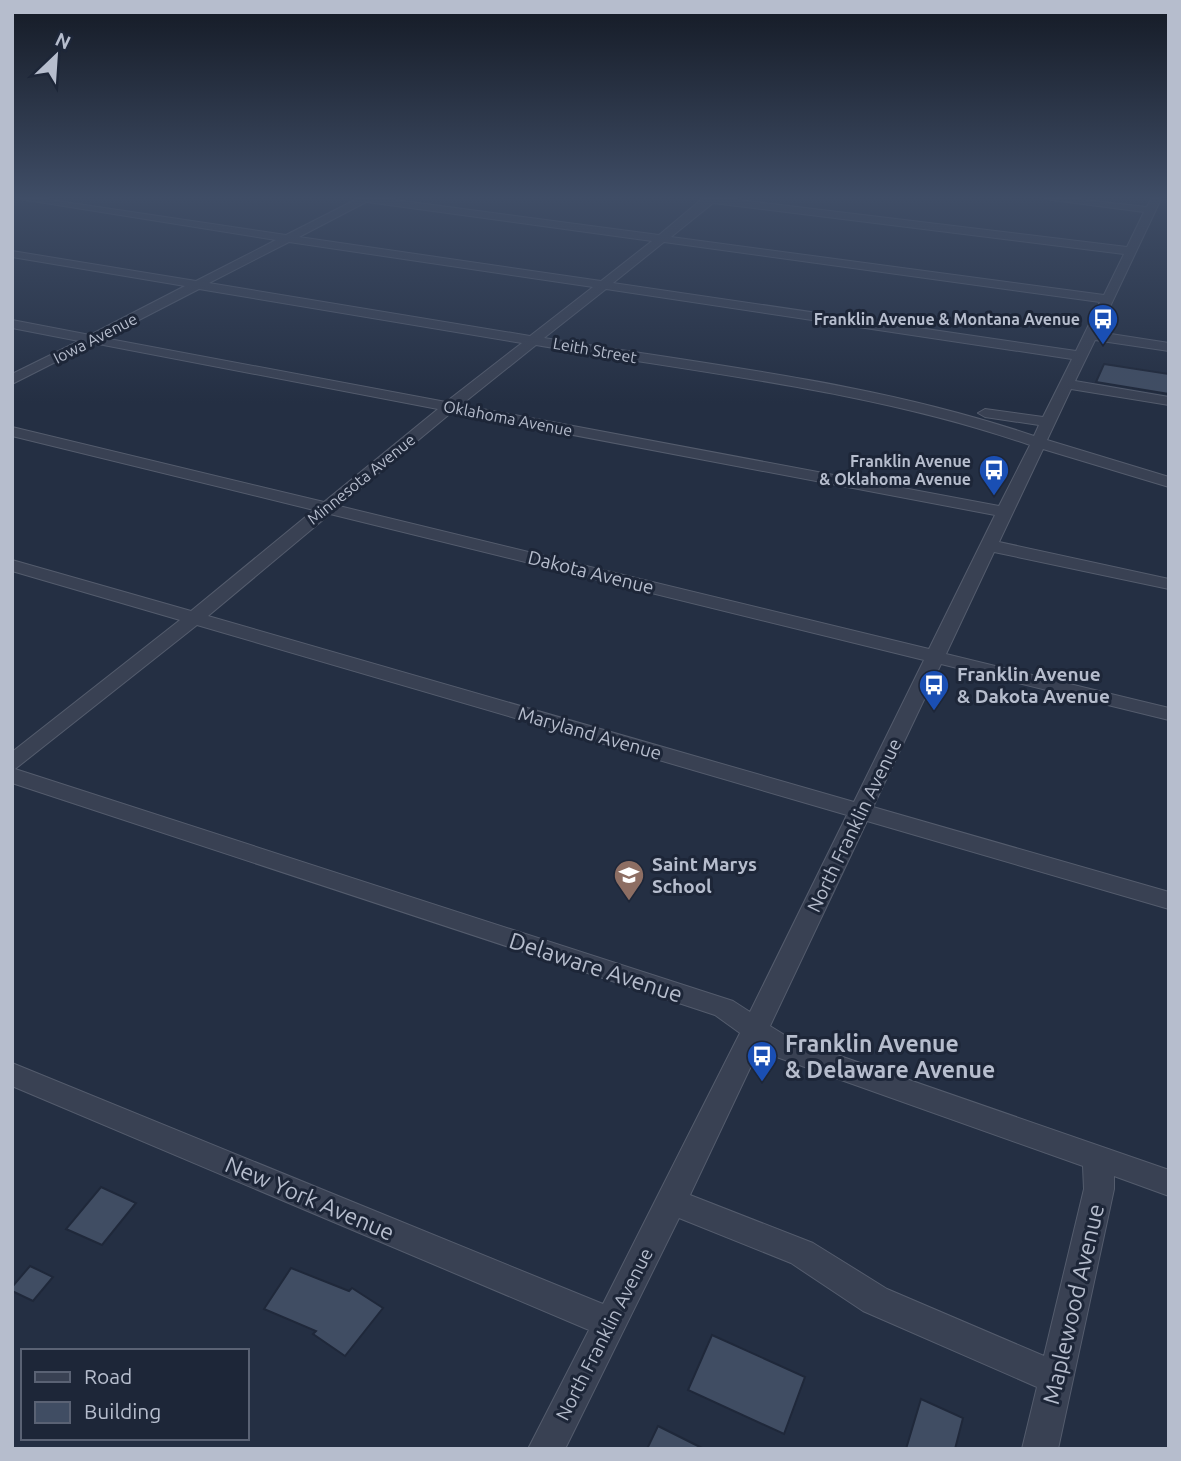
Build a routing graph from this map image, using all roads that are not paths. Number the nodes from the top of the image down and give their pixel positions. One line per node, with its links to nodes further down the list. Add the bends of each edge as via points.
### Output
1 (91, 267): 7 (street, Leith Street)
2 (232, 267): 7 (street, Iowa Avenue)
3 (484, 267): 8 (street)
4 (625, 267): 8 (street, Minnesota Avenue)
5 (875, 267): 9 (street)
6 (1123, 267): 9 (street, North Franklin Avenue)
7 (198, 285): 12 (street, Iowa Avenue); 13 (street, Leith Street)
8 (603, 285): 13 (street, Minnesota Avenue); 15 (street)
9 (1108, 299): 11 (street, North Franklin Avenue)
10 (12, 324): 12 (street, Oklahoma Avenue)
11 (1090, 335): 14 (street); 15 (street, North Franklin Avenue)
12 (93, 339): 16 (street, Iowa Avenue); 19 (street, Oklahoma Avenue)
13 (534, 340): 19 (street, Minnesota Avenue); 20 (street, Leith Street)
14 (1169, 347)
15 (1080, 356): 17 (street, North Franklin Avenue)
16 (12, 380)
17 (1066, 384): 18 (street); 22 (street, North Franklin Avenue)
18 (1169, 401)
19 (449, 407): 24 (street, Minnesota Avenue); 25 (street, Oklahoma Avenue)
20 (938, 409): 22 (street, Leith Street); 22 (street)
21 (12, 431): 24 (street, Dakota Avenue)
22 (1043, 432): 23 (street, Leith Street); 25 (street, North Franklin Avenue)
23 (1169, 482)
24 (326, 508): 29 (street, Minnesota Avenue); 30 (street, Dakota Avenue)
25 (1004, 512): 26 (street, North Franklin Avenue)
26 (988, 545): 28 (street); 30 (street, North Franklin Avenue)
27 (12, 565): 29 (street, Maryland Avenue)
28 (1169, 584)
29 (194, 618): 32 (street, Minnesota Avenue); 34 (street, Maryland Avenue)
30 (934, 655): 31 (street, Dakota Avenue); 34 (street, North Franklin Avenue)
31 (1169, 714)
32 (12, 763)
33 (12, 775): 36 (street, Delaware Avenue, via 724,1008)
34 (860, 812): 35 (street, Maryland Avenue); 36 (street, North Franklin Avenue)
35 (1169, 901)
36 (755, 1028): 38 (street, Delaware Avenue, via 781,1047); 40 (street, North Franklin Avenue)
37 (12, 1074): 41 (street, New York Avenue)
38 (1098, 1158): 39 (street, Delaware Avenue); 42 (street, Maplewood Avenue, via 1099,1189)
39 (1169, 1183)
40 (673, 1201): 41 (street, North Franklin Avenue); 42 (street, via 802,1253 875,1300)
41 (609, 1322): 43 (street, North Franklin Avenue)
42 (1055, 1378): 44 (street, Maplewood Avenue)
43 (546, 1449)
44 (1040, 1449)

